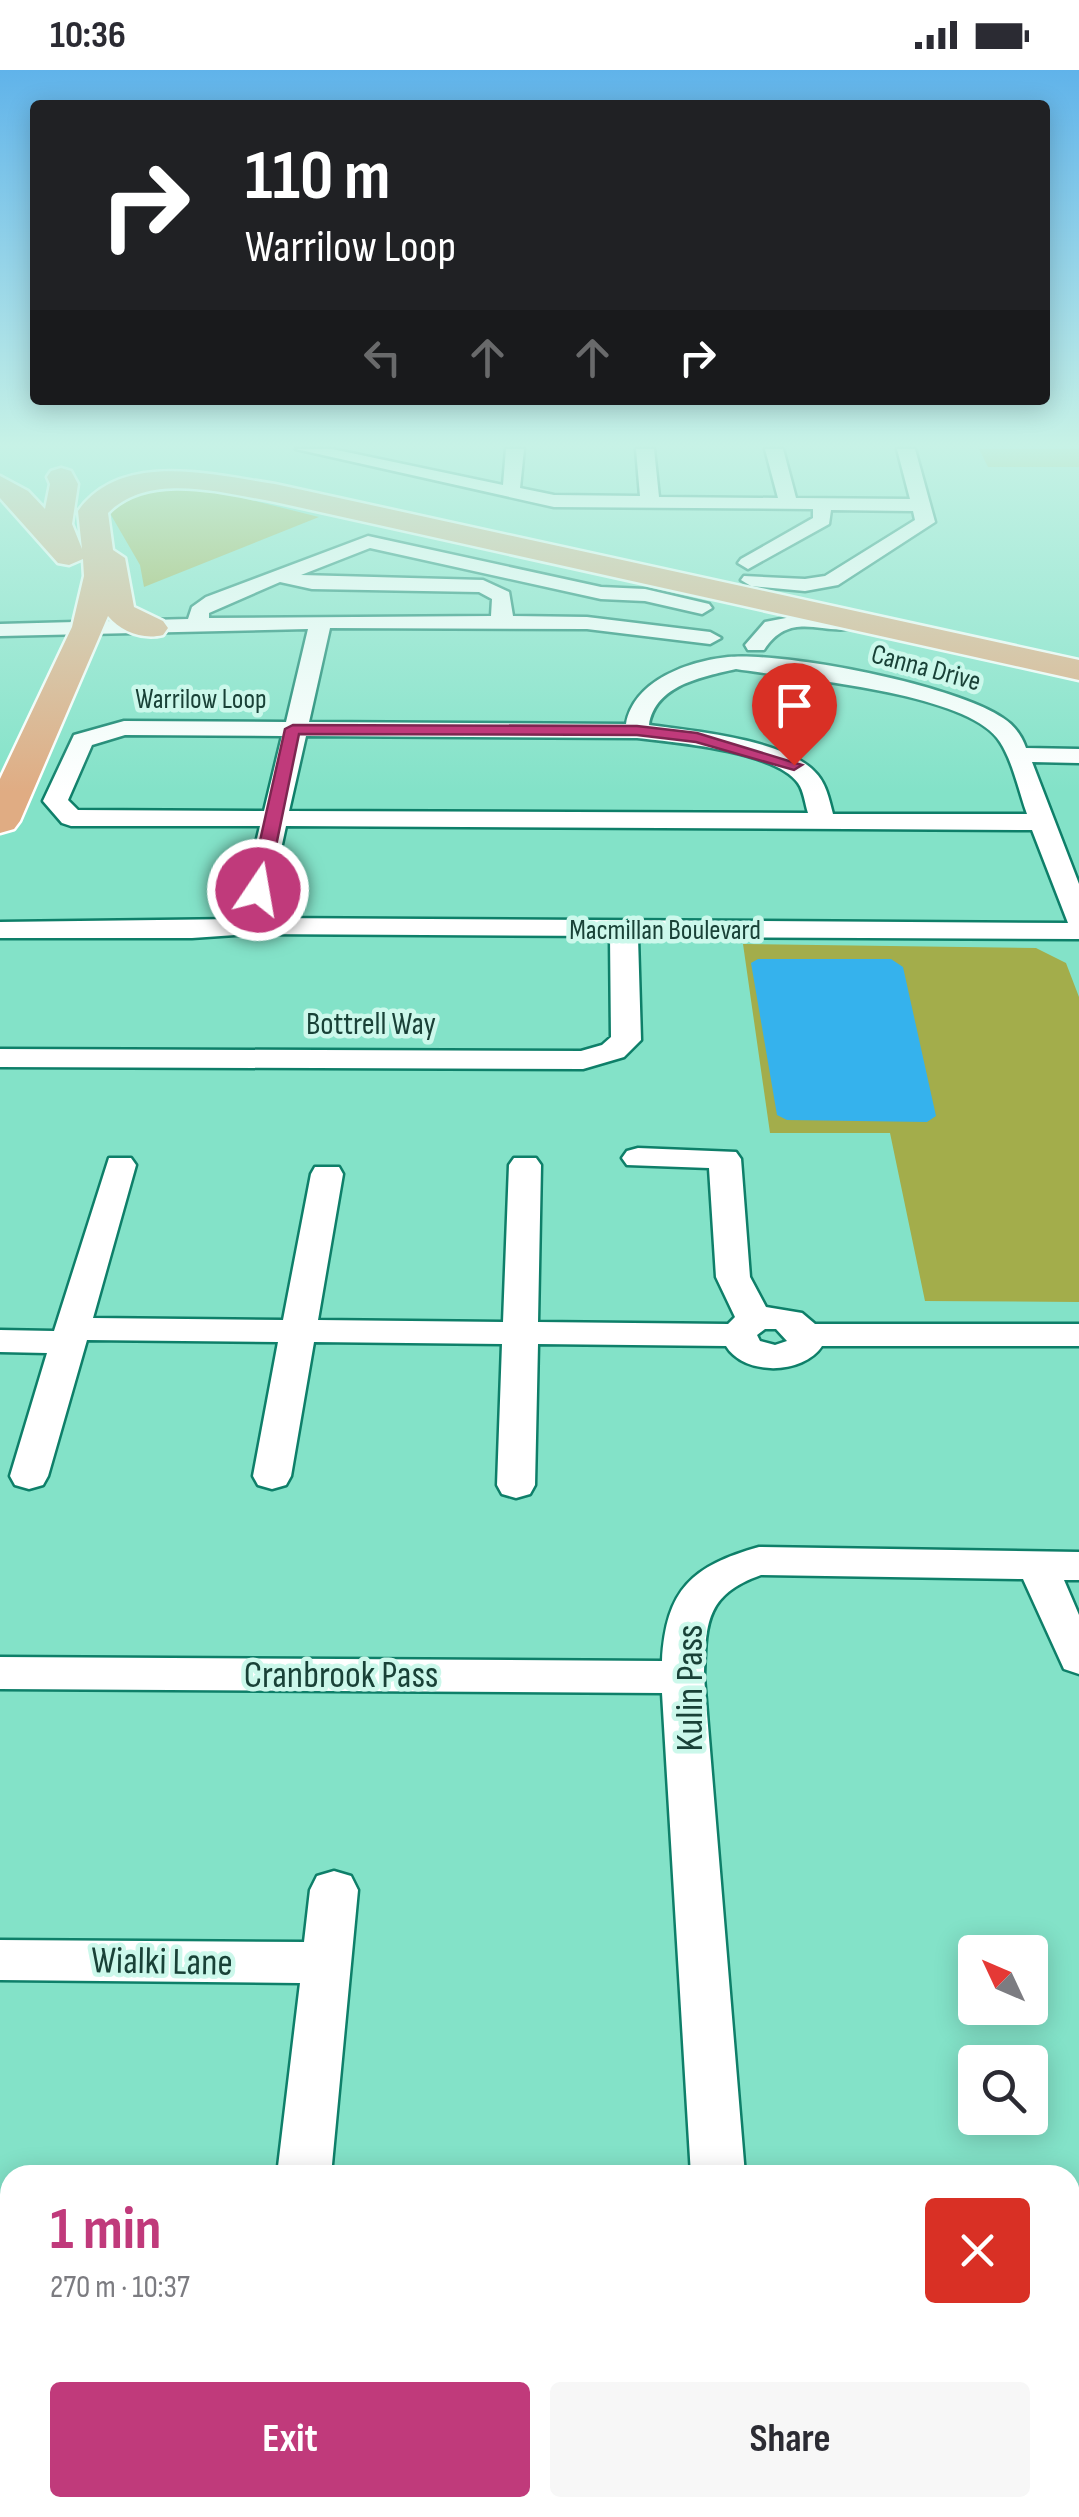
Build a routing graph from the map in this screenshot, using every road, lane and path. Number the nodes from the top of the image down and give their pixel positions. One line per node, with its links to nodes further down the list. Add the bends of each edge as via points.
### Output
1 (87, 563): 19 (main road, via 98,598)
2 (112, 563): 15 (main road, via 123,617)
3 (311, 563): 10 (street)
4 (522, 563): 12 (street)
5 (534, 563): 11 (street)
6 (595, 563): 11 (main road)
7 (637, 563): 11 (main road)
8 (764, 563): 11 (street)
9 (889, 563): 13 (street)
10 (277, 576): 12 (street, via 304,583); 16 (street, via 213,601 199,611)
11 (733, 586): 13 (main road); 20 (street, via 761,611)
12 (490, 588): 14 (street, via 502,596)
13 (856, 600): 20 (street); 22 (main road); 24 (main road)
14 (502, 623): 16 (street, Canna Drive); 20 (street, Canna Drive, via 610,625)
15 (151, 628): 16 (street, Canna Drive); 19 (street, Canna Drive)
16 (198, 628)
17 (319, 628): 19 (street); 21 (street, via 590,630 636,634); 26 (street)
18 (0, 630): 19 (street)
19 (73, 635): 23 (main road); 32 (main road)
20 (736, 645): 21 (street); 21 (street); 25 (street); 28 (street, Canna Drive, via 804,669 981,712 1008,731)
21 (691, 652): 25 (street)
22 (1079, 653)
23 (35, 661)
24 (1079, 670)
25 (680, 678): 27 (street, via 642,706)
26 (293, 729): 27 (street, Warrilow Loop); 30 (street); 30 (street, Warrilow Loop, via 101,732 82,740 56,801 71,818)
27 (637, 730): 31 (street, Warrilow Loop, via 697,738 794,765 810,780)
28 (1018, 755): 29 (street); 33 (street, Canna Drive)
29 (1079, 756)
30 (273, 818): 31 (street, Warrilow Loop); 36 (street)
31 (822, 820): 33 (street, Warrilow Loop)
32 (0, 821)
33 (1043, 822): 35 (street, Canna Drive)
34 (0, 918): 36 (street, Macmillan Boulevard)
35 (1079, 919)
36 (250, 926): 37 (street, Macmillan Boulevard); 38 (street, Macmillan Boulevard)
37 (0, 930)
38 (624, 930): 39 (street, Macmillan Boulevard); 40 (street, Bottrell Way, via 626,1040 584,1060)
39 (1079, 931)
40 (0, 1058)
41 (638, 1158): 45 (street, via 725,1158 734,1277)
42 (120, 1165): 48 (street)
43 (525, 1165): 47 (street)
44 (328, 1174): 46 (street)
45 (747, 1327): 47 (street); 49 (street, via 773,1317 806,1335)
46 (298, 1330): 47 (street); 48 (street); 52 (street)
47 (520, 1334): 53 (street)
48 (70, 1336): 50 (street); 51 (street)
49 (1079, 1336)
50 (0, 1342)
51 (30, 1476)
52 (272, 1476)
53 (516, 1485)
54 (1060, 1566): 55 (street, via 1046,1590); 57 (street, Kulin Pass, via 759,1561 735,1568 709,1580 690,1602)
55 (1079, 1658)
56 (0, 1672): 57 (street, Cranbrook Pass)
57 (683, 1678): 62 (street, Kulin Pass)
58 (334, 1890): 60 (street)
59 (0, 1960): 60 (street, Wialki Lane)
60 (324, 1963): 61 (street)
61 (305, 2165)
62 (717, 2165)

